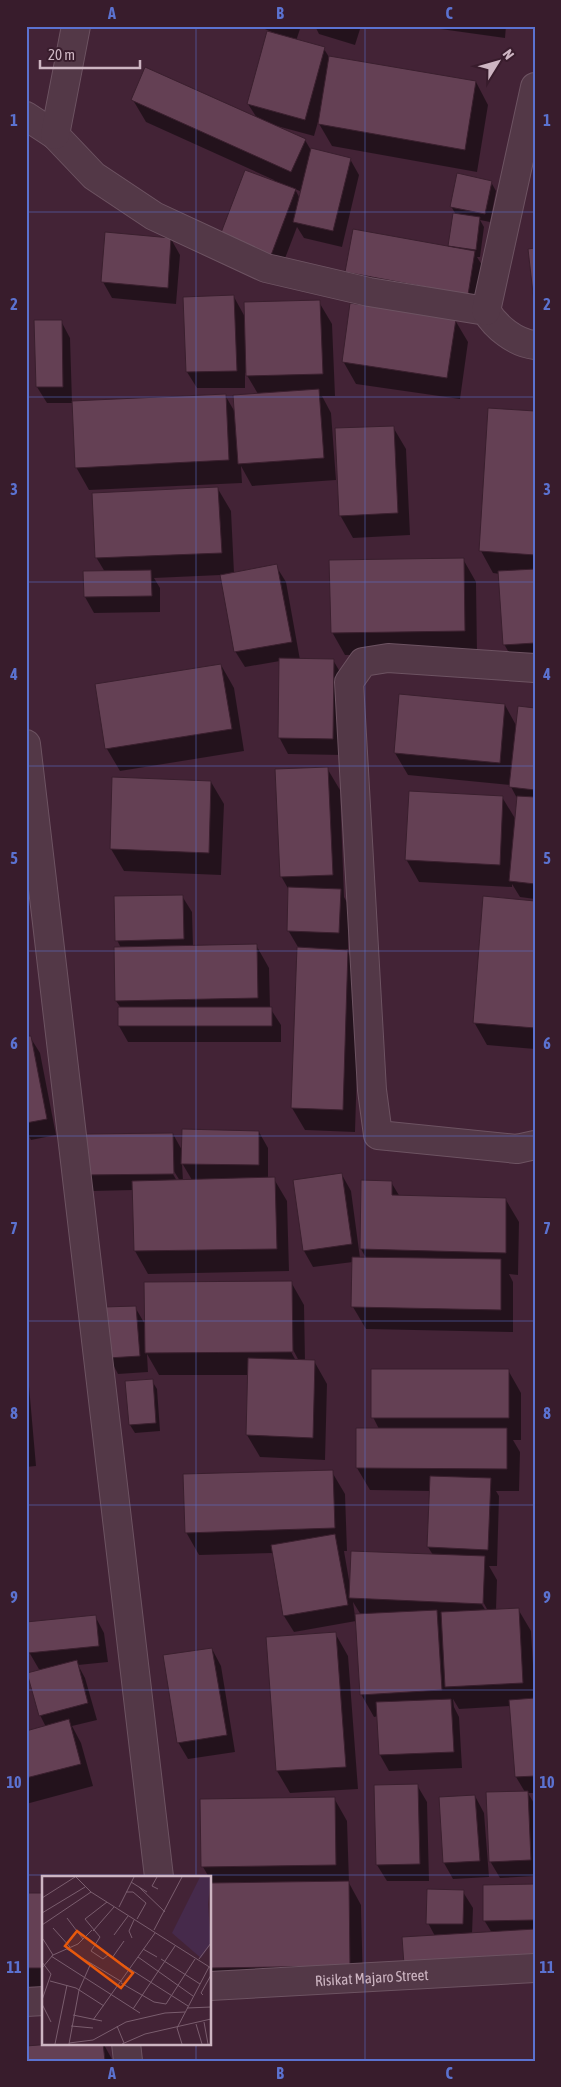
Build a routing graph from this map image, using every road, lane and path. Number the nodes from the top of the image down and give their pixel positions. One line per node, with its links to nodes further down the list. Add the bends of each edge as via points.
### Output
1 (76, 26): 4 (street)
2 (535, 88): 5 (street)
3 (26, 116): 4 (street)
4 (56, 134): 5 (street, via 94,176 154,216 266,268 369,292)
5 (486, 311): 6 (street, via 494,324 526,344)
6 (535, 345)
7 (535, 668): 10 (street, via 388,658 363,662 349,682 372,1090 378,1136 517,1149)
8 (26, 744): 9 (street)
9 (36, 912): 11 (street)
10 (535, 1145)
11 (159, 1876)
12 (535, 1968): 13 (street, Risikat Majaro Street)
13 (211, 1986)
14 (42, 2001): 15 (street)
15 (26, 2002)
16 (126, 2044): 17 (street)
17 (128, 2061)

